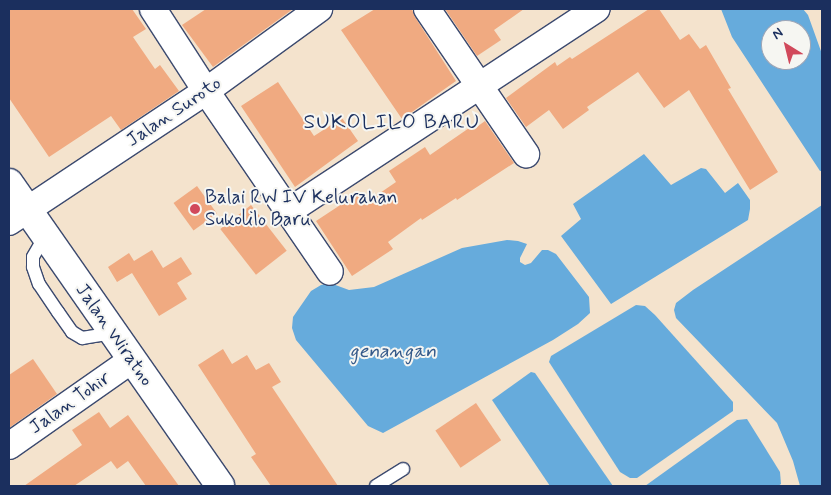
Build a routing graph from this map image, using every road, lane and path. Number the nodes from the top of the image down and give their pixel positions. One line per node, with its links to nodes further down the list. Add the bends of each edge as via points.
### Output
1 (153, 9): 6 (street)
2 (319, 9): 6 (street, Jalan Suroto)
3 (427, 9): 5 (street)
4 (597, 9): 5 (street)
5 (479, 86): 7 (street); 9 (street)
6 (206, 91): 9 (street); 10 (street, Jalan Suroto)
7 (526, 154)
8 (9, 183): 10 (main road, Jalan Wiratno)
9 (289, 211): 11 (street)
10 (18, 217): 12 (main road, Jalan Wiratno, via 45,236)
11 (330, 272)
12 (132, 360): 13 (street, Jalan Tohir); 15 (main road, Jalan Wiratno)
13 (9, 446)
14 (403, 469): 16 (lane)
15 (220, 486)
16 (376, 486)

